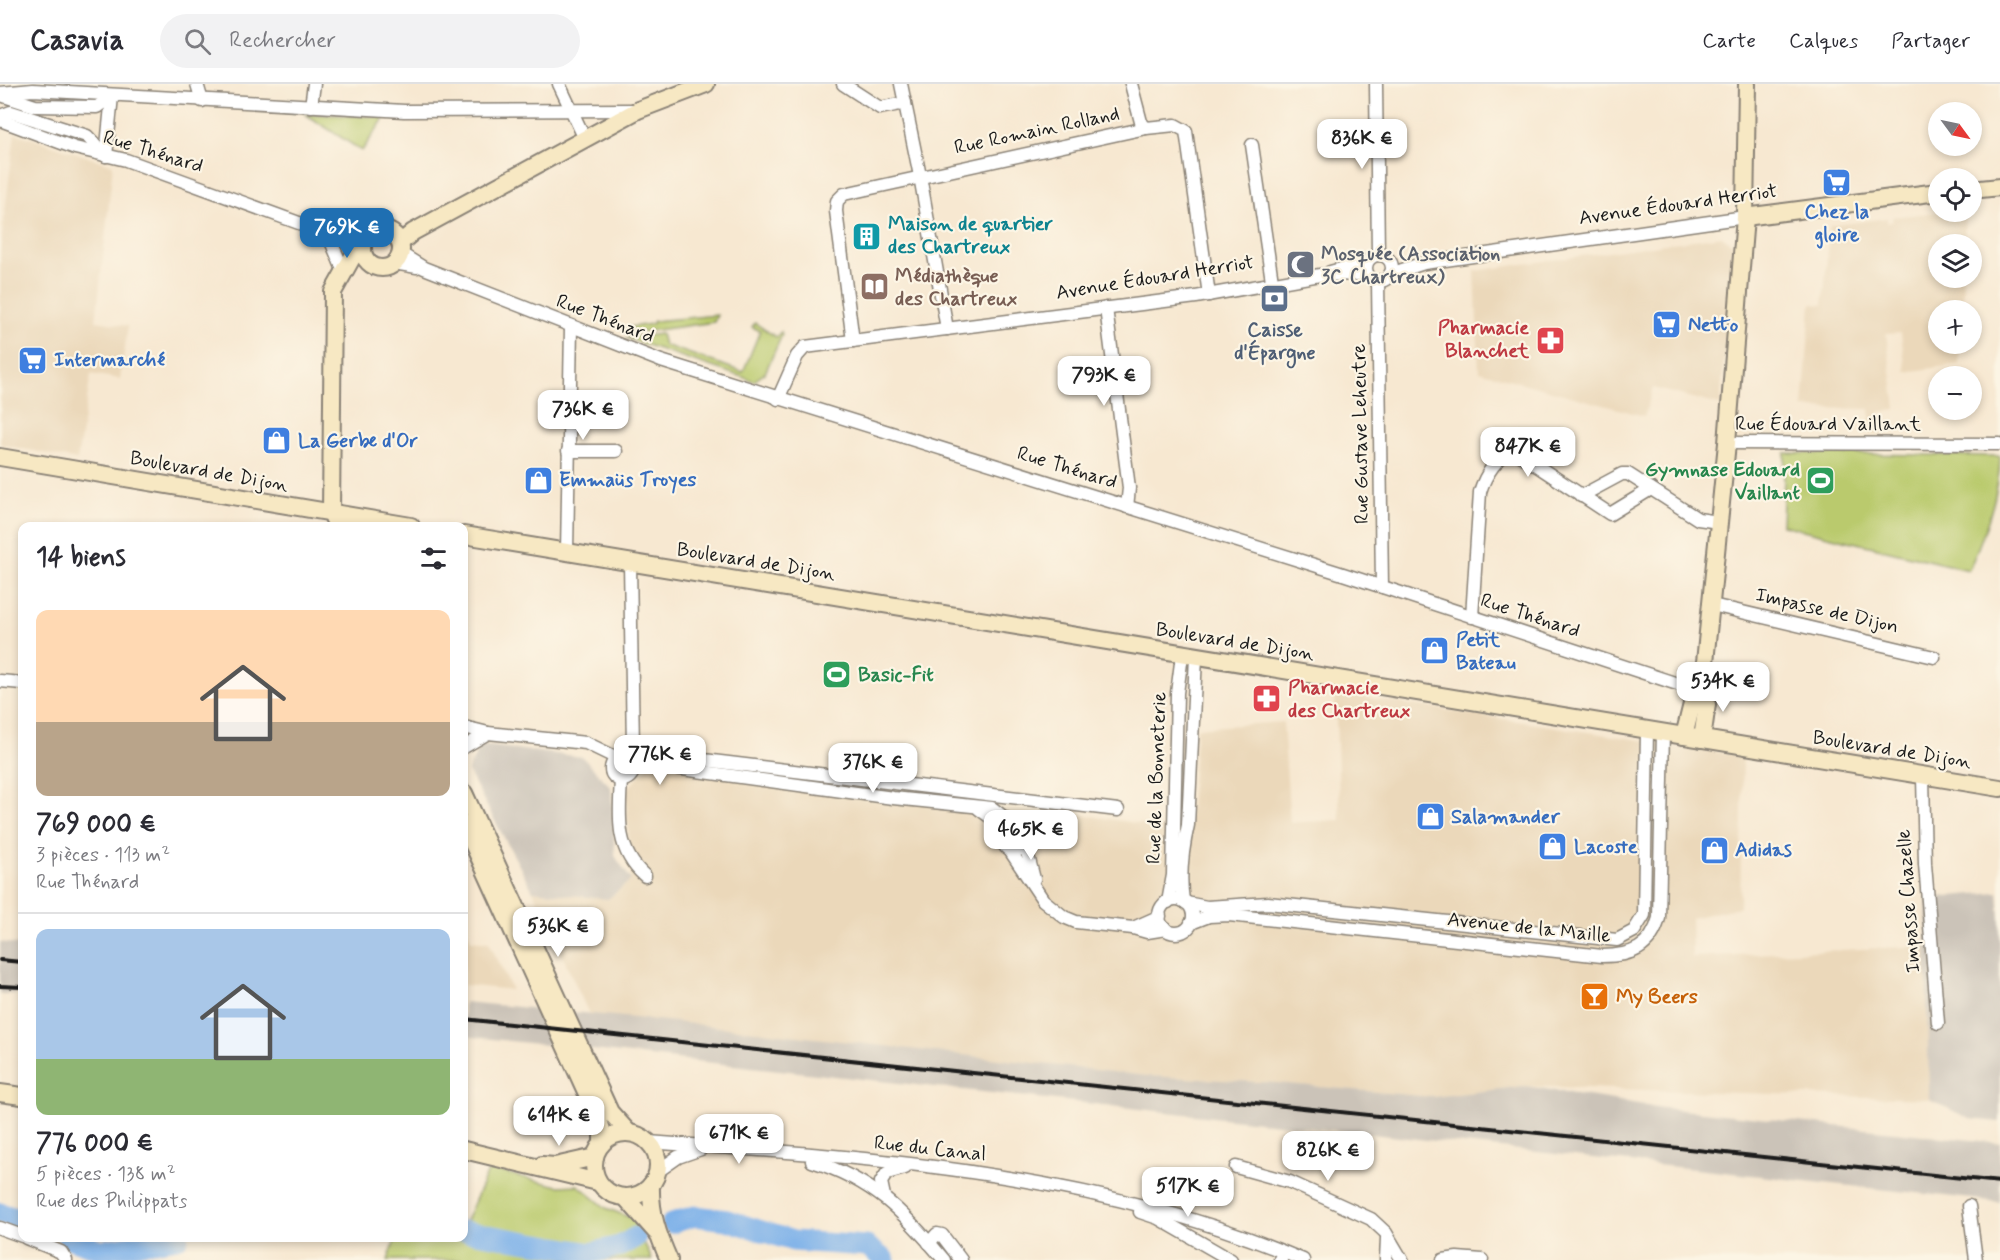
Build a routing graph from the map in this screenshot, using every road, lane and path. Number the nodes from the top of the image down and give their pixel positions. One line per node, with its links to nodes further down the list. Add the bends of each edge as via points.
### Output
1 (197, 84): 12 (street)
2 (314, 84): 14 (street)
3 (559, 84): 15 (street)
4 (706, 84): 16 (street)
5 (843, 84): 13 (street, via 879,108)
6 (901, 84): 13 (street)
7 (1131, 84): 18 (street)
8 (1376, 84): 31 (street)
9 (1747, 84): 26 (street)
10 (0, 93): 11 (street, via 35,106 97,107)
11 (112, 96): 12 (street); 21 (street)
12 (202, 101): 14 (street)
13 (905, 103): 22 (street)
14 (311, 106): 15 (street, via 405,111)
15 (572, 110): 16 (street); 19 (street)
16 (638, 110): 19 (street)
17 (0, 118): 21 (street, Rue Thénard)
18 (1146, 128): 22 (street, Rue Romain Rolland); 38 (street, Rue Romain Rolland, via 1175,125 1186,131)
19 (585, 139): 27 (street)
20 (1252, 145): 37 (street)
21 (106, 156): 28 (street, Rue Thénard)
22 (920, 176): 41 (street); 42 (street, Rue Romain Rolland, via 844,194 837,201)
23 (2000, 187): 24 (street)
24 (1982, 189)
25 (1928, 193): 26 (street, Avenue Édouard Herriot)
26 (1745, 217): 32 (street, Avenue Édouard Herriot); 44 (street)
27 (413, 232): 29 (street); 33 (street, via 412,255)
28 (328, 234): 30 (street, Rue Thénard); 36 (street)
29 (396, 248): 30 (street, via 386,267); 30 (street, via 375,231); 33 (street, Rue Thénard)
30 (365, 251): 36 (street, via 352,258)
31 (1384, 258): 32 (street); 34 (street); 35 (street)
32 (1424, 263): 35 (street)
33 (420, 266): 40 (street, Rue Thénard)
34 (1370, 272): 35 (street, via 1385,279); 37 (street, Avenue Édouard Herriot); 58 (street, Rue Gustave Leheutre)
35 (1390, 274)
36 (341, 277): 52 (street, via 333,292)
37 (1272, 281): 38 (street, Avenue Édouard Herriot)
38 (1209, 295): 39 (street, Avenue Édouard Herriot)
39 (1106, 308): 41 (street, Avenue Édouard Herriot); 51 (street, via 1130,488)
40 (571, 327): 43 (street, Rue Thénard); 46 (street)
41 (947, 329): 42 (street, Avenue Édouard Herriot)
42 (853, 341): 43 (street, Avenue Édouard Herriot, via 805,347)
43 (778, 399): 51 (street, Rue Thénard)
44 (1727, 443): 45 (street, Rue Édouard Vaillant); 54 (street)
45 (2000, 444)
46 (568, 451): 47 (street); 56 (street)
47 (616, 451)
48 (0, 457): 52 (street, Boulevard de Dijon)
49 (1650, 489): 50 (street, via 1622,474); 50 (street, via 1610,514); 54 (street, via 1698,519)
50 (1581, 496): 60 (street, via 1516,452 1503,455 1480,492)
51 (1127, 507): 58 (street, Rue Thénard)
52 (334, 520): 53 (street, Boulevard de Dijon)
53 (360, 522)
54 (1719, 522): 59 (street)
55 (468, 536): 56 (street, Boulevard de Dijon)
56 (567, 552): 57 (street, Boulevard de Dijon)
57 (630, 562): 61 (street, Boulevard de Dijon); 73 (street)
58 (1382, 587): 60 (street, Rue Thénard)
59 (1712, 605): 62 (street, Impasse de Dijon); 65 (street)
60 (1472, 617): 65 (street, Rue Thénard)
61 (1189, 656): 67 (street, Boulevard de Dijon); 89 (street, Rue de la Bonneterie, via 1177,693 1173,874); 90 (street, Rue de la Bonneterie, via 1188,825 1180,873)
62 (1934, 657)
63 (0, 681): 64 (street)
64 (18, 683)
65 (1702, 692): 69 (street, via 1694,699); 70 (street, via 1707,704)
66 (468, 728): 68 (street)
67 (1655, 731): 69 (street, Boulevard de Dijon); 90 (street, Avenue de la Maille, via 1644,915 1634,931 1617,940 1268,903 1207,907); 92 (street, Avenue de la Maille, via 1659,918 1648,942 1627,955 1591,955 1228,915 1209,916)
68 (488, 733): 71 (street); 72 (street)
69 (1684, 736): 70 (street, Boulevard de Dijon)
70 (1702, 739): 76 (street, Boulevard de Dijon)
71 (571, 744): 73 (street, via 586,743); 74 (street, via 597,757)
72 (468, 745)
73 (628, 757): 74 (street, via 612,765); 75 (street); 77 (street, via 633,771); 81 (street, via 654,754)
74 (611, 770): 77 (street, via 615,777)
75 (683, 770): 77 (street, via 648,771); 80 (street)
76 (1923, 777): 78 (street, Boulevard de Dijon); 95 (street, Impasse Chazelle, via 1925,864)
77 (626, 778): 87 (street, via 621,829 624,852)
78 (2000, 788)
79 (468, 802): 100 (street, via 610,1112)
80 (975, 807): 82 (street, via 992,808); 84 (street, via 992,816)
81 (1118, 810)
82 (1020, 830): 84 (street, via 1007,831); 85 (street)
83 (468, 833): 103 (street, via 598,1118 602,1130)
84 (1003, 837): 86 (street, via 1004,846)
85 (1025, 844): 86 (street); 88 (street)
86 (1011, 852): 88 (street)
87 (645, 876)
88 (1037, 889): 93 (street, via 1064,917)
89 (1168, 902): 90 (street); 91 (street)
90 (1185, 902): 92 (street, via 1193,912)
91 (1160, 916): 93 (street); 94 (street)
92 (1191, 923): 94 (street, via 1180,932)
93 (1133, 928): 94 (street, via 1148,932)
94 (1166, 929)
95 (1938, 1023)
96 (0, 1087): 97 (street)
97 (18, 1089)
98 (0, 1093): 99 (street)
99 (18, 1095)
100 (629, 1133): 101 (street); 103 (street, via 619,1133)
101 (649, 1142): 102 (street, Rue du Canal); 109 (street, via 658,1161)
102 (705, 1148): 105 (street, Rue du Canal); 109 (street, Rue du Canal, via 678,1157)
103 (598, 1150): 106 (street, via 555,1166); 110 (street)
104 (468, 1151): 106 (street)
105 (788, 1154): 107 (street, Rue du Canal); 111 (street, via 840,1170)
106 (526, 1165): 110 (street)
107 (918, 1167): 111 (street, via 886,1173 881,1182); 113 (street, Rue du Canal, via 1020,1180)
108 (1236, 1167): 120 (street, via 1290,1182 1350,1209 1371,1219)
109 (655, 1178): 112 (street, via 644,1192); 118 (street, via 650,1201)
110 (598, 1182): 112 (street, via 606,1190)
111 (884, 1196): 122 (street)
112 (625, 1197): 118 (street)
113 (1148, 1206): 116 (street); 123 (street, Rue du Canal, via 1209,1223)
114 (1969, 1206): 134 (street)
115 (1129, 1208): 116 (street)
116 (1158, 1218): 128 (street)
117 (0, 1228): 119 (street)
118 (657, 1233): 125 (street)
119 (18, 1235)
120 (1387, 1238): 130 (street); 131 (street)
121 (36, 1242): 124 (street, via 61,1252)
122 (929, 1243): 126 (street); 127 (street, via 937,1234 942,1235)
123 (1281, 1258): 129 (street, Rue du Canal)
124 (66, 1260)
125 (669, 1260)
126 (944, 1260)
127 (961, 1260)
128 (1232, 1260)
129 (1303, 1260)
130 (1386, 1260)
131 (1402, 1260)
132 (1443, 1260): 133 (street)
133 (1482, 1260)
134 (1976, 1260)

